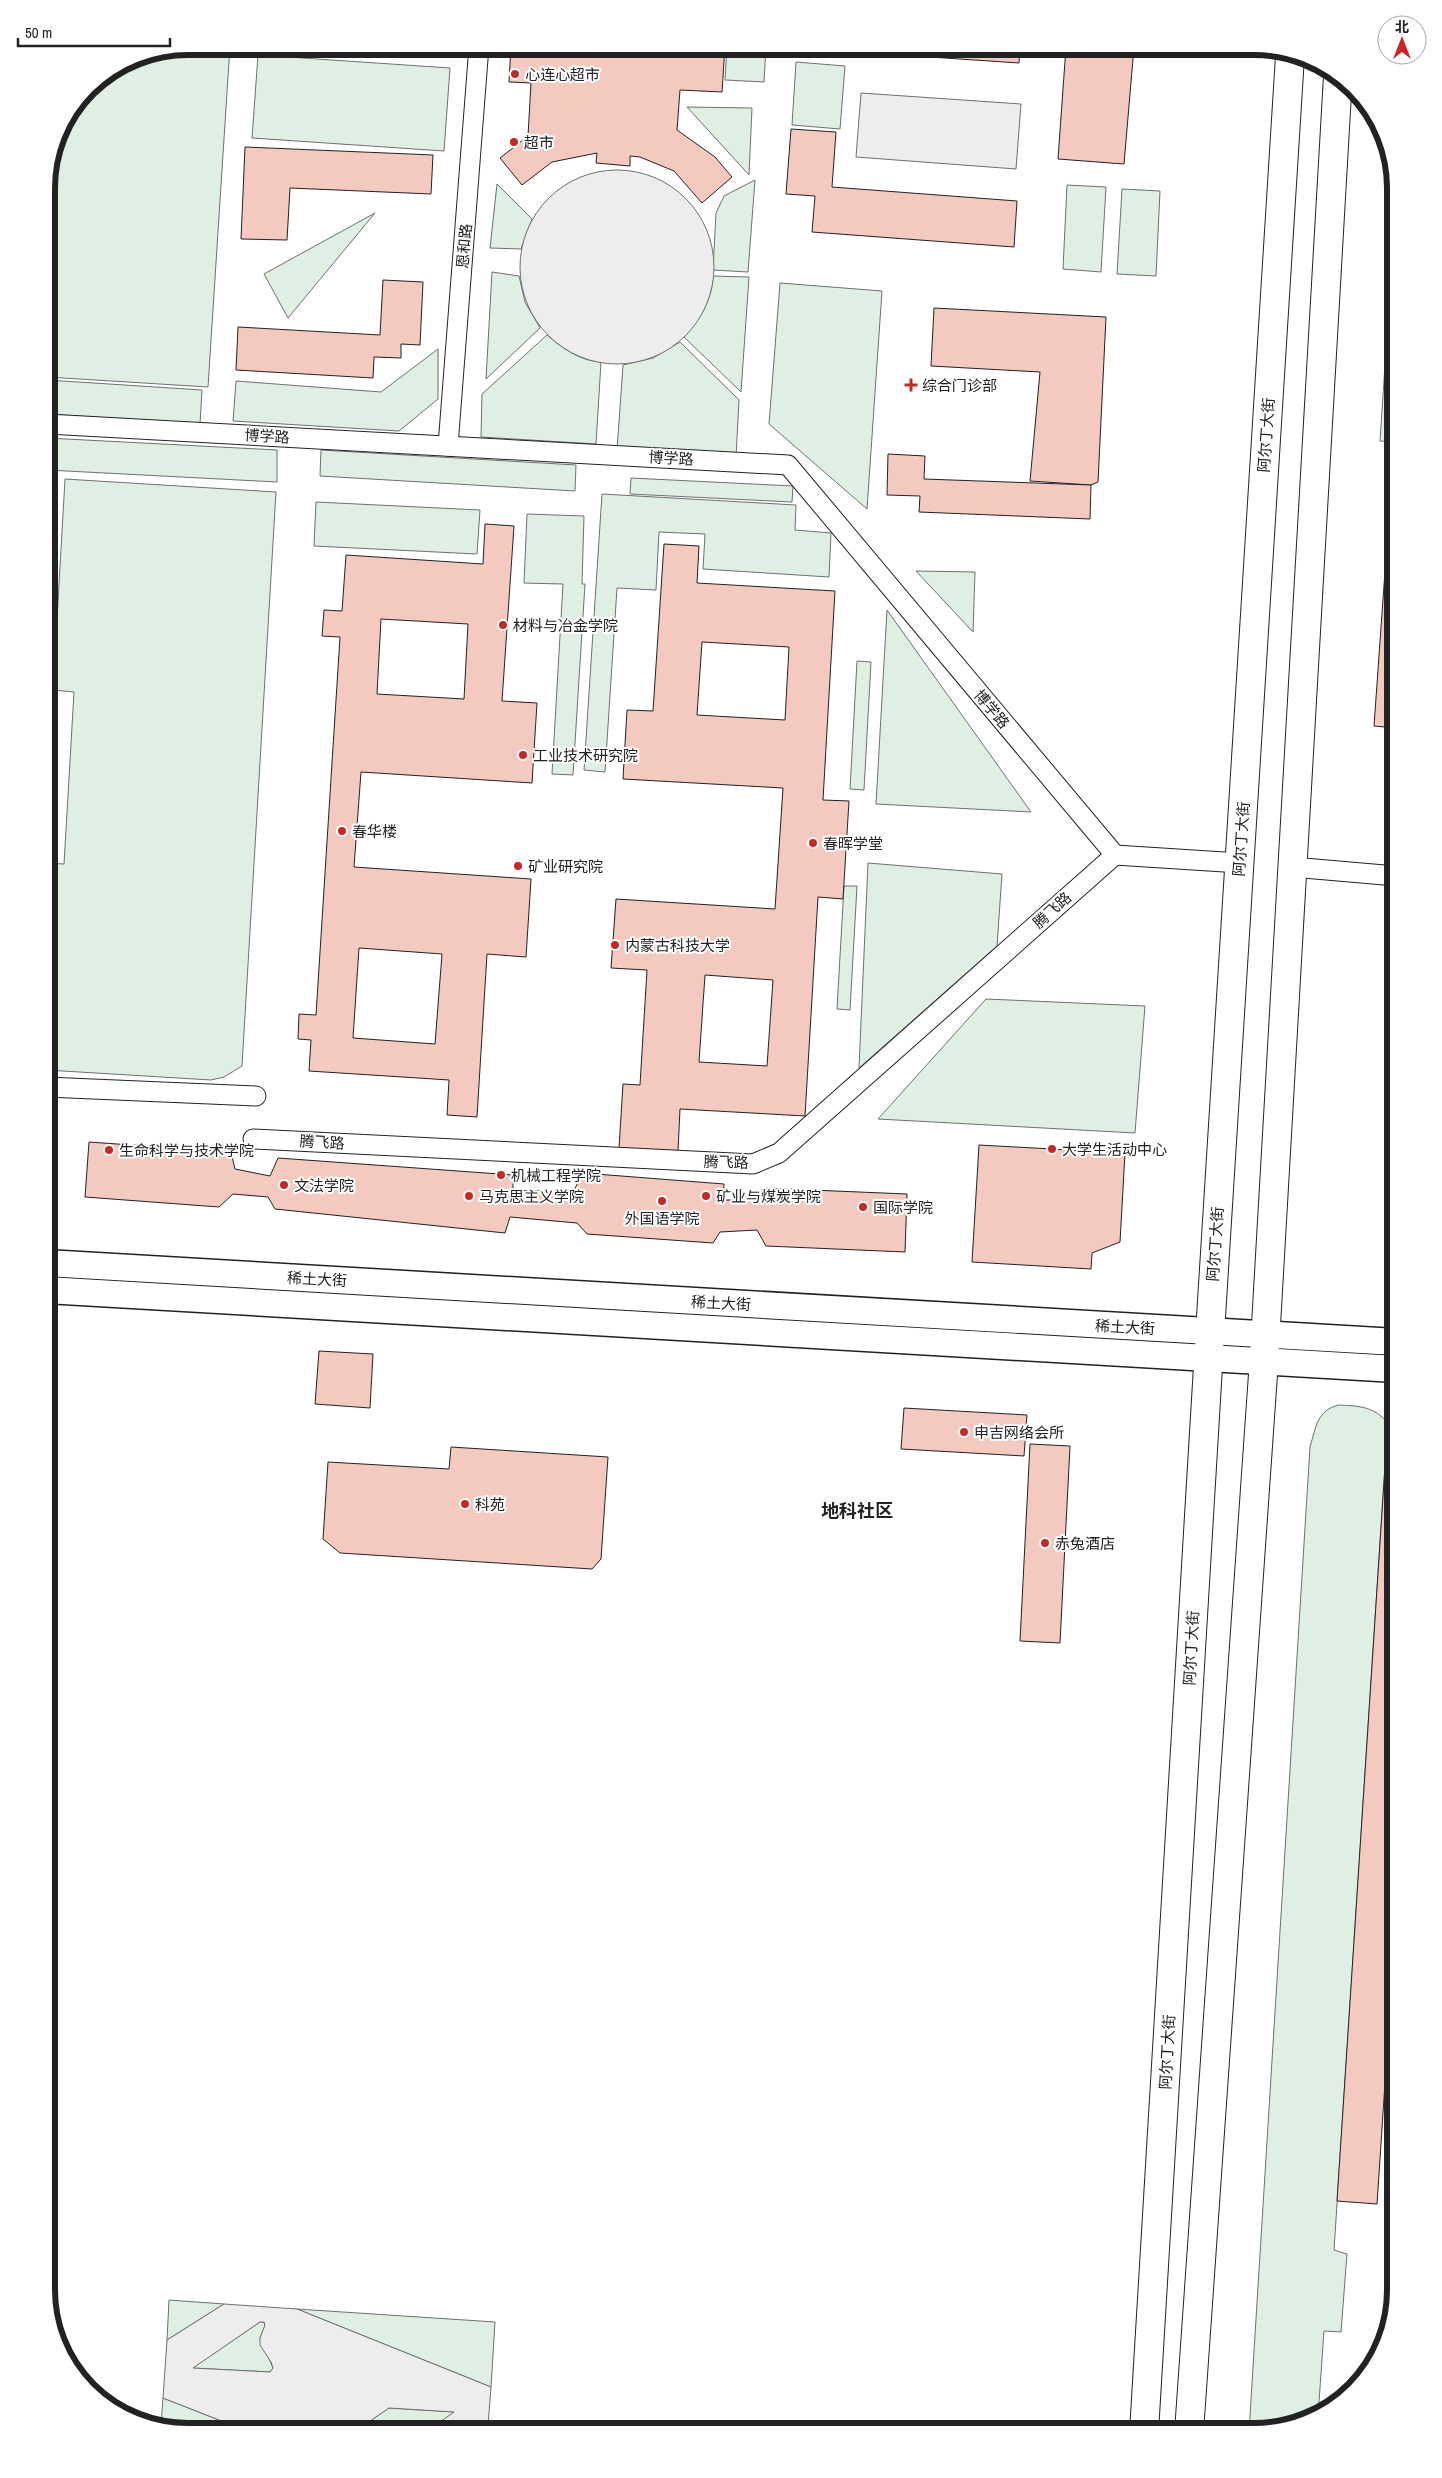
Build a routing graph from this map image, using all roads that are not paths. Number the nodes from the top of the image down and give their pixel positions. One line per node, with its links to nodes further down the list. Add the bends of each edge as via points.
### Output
1 (479, 55): 5 (street, 恩和路)
2 (1290, 60): 7 (main road, 阿尔丁大街)
3 (1338, 84): 8 (main road)
4 (55, 424): 5 (street, 博学路)
5 (448, 446): 6 (street, 博学路, via 788,465)
6 (1115, 855): 7 (street); 12 (street, 腾飞路, via 779,1153 753,1164)
7 (1240, 863): 16 (main road, 阿尔丁大街)
8 (1292, 868): 9 (street); 17 (main road)
9 (1387, 875)
10 (55, 1087): 11 (street)
11 (256, 1096)
12 (253, 1139)
13 (55, 1264): 16 (main road, 稀土大街)
14 (55, 1290): 16 (main road, 稀土大街)
15 (1387, 1342): 17 (main road, 稀土大街)
16 (1209, 1345): 17 (main road, 稀土大街); 19 (main road, 阿尔丁大街)
17 (1265, 1347): 18 (main road, 稀土大街); 20 (main road)
18 (1387, 1367)
19 (1145, 2423)
20 (1190, 2423)

